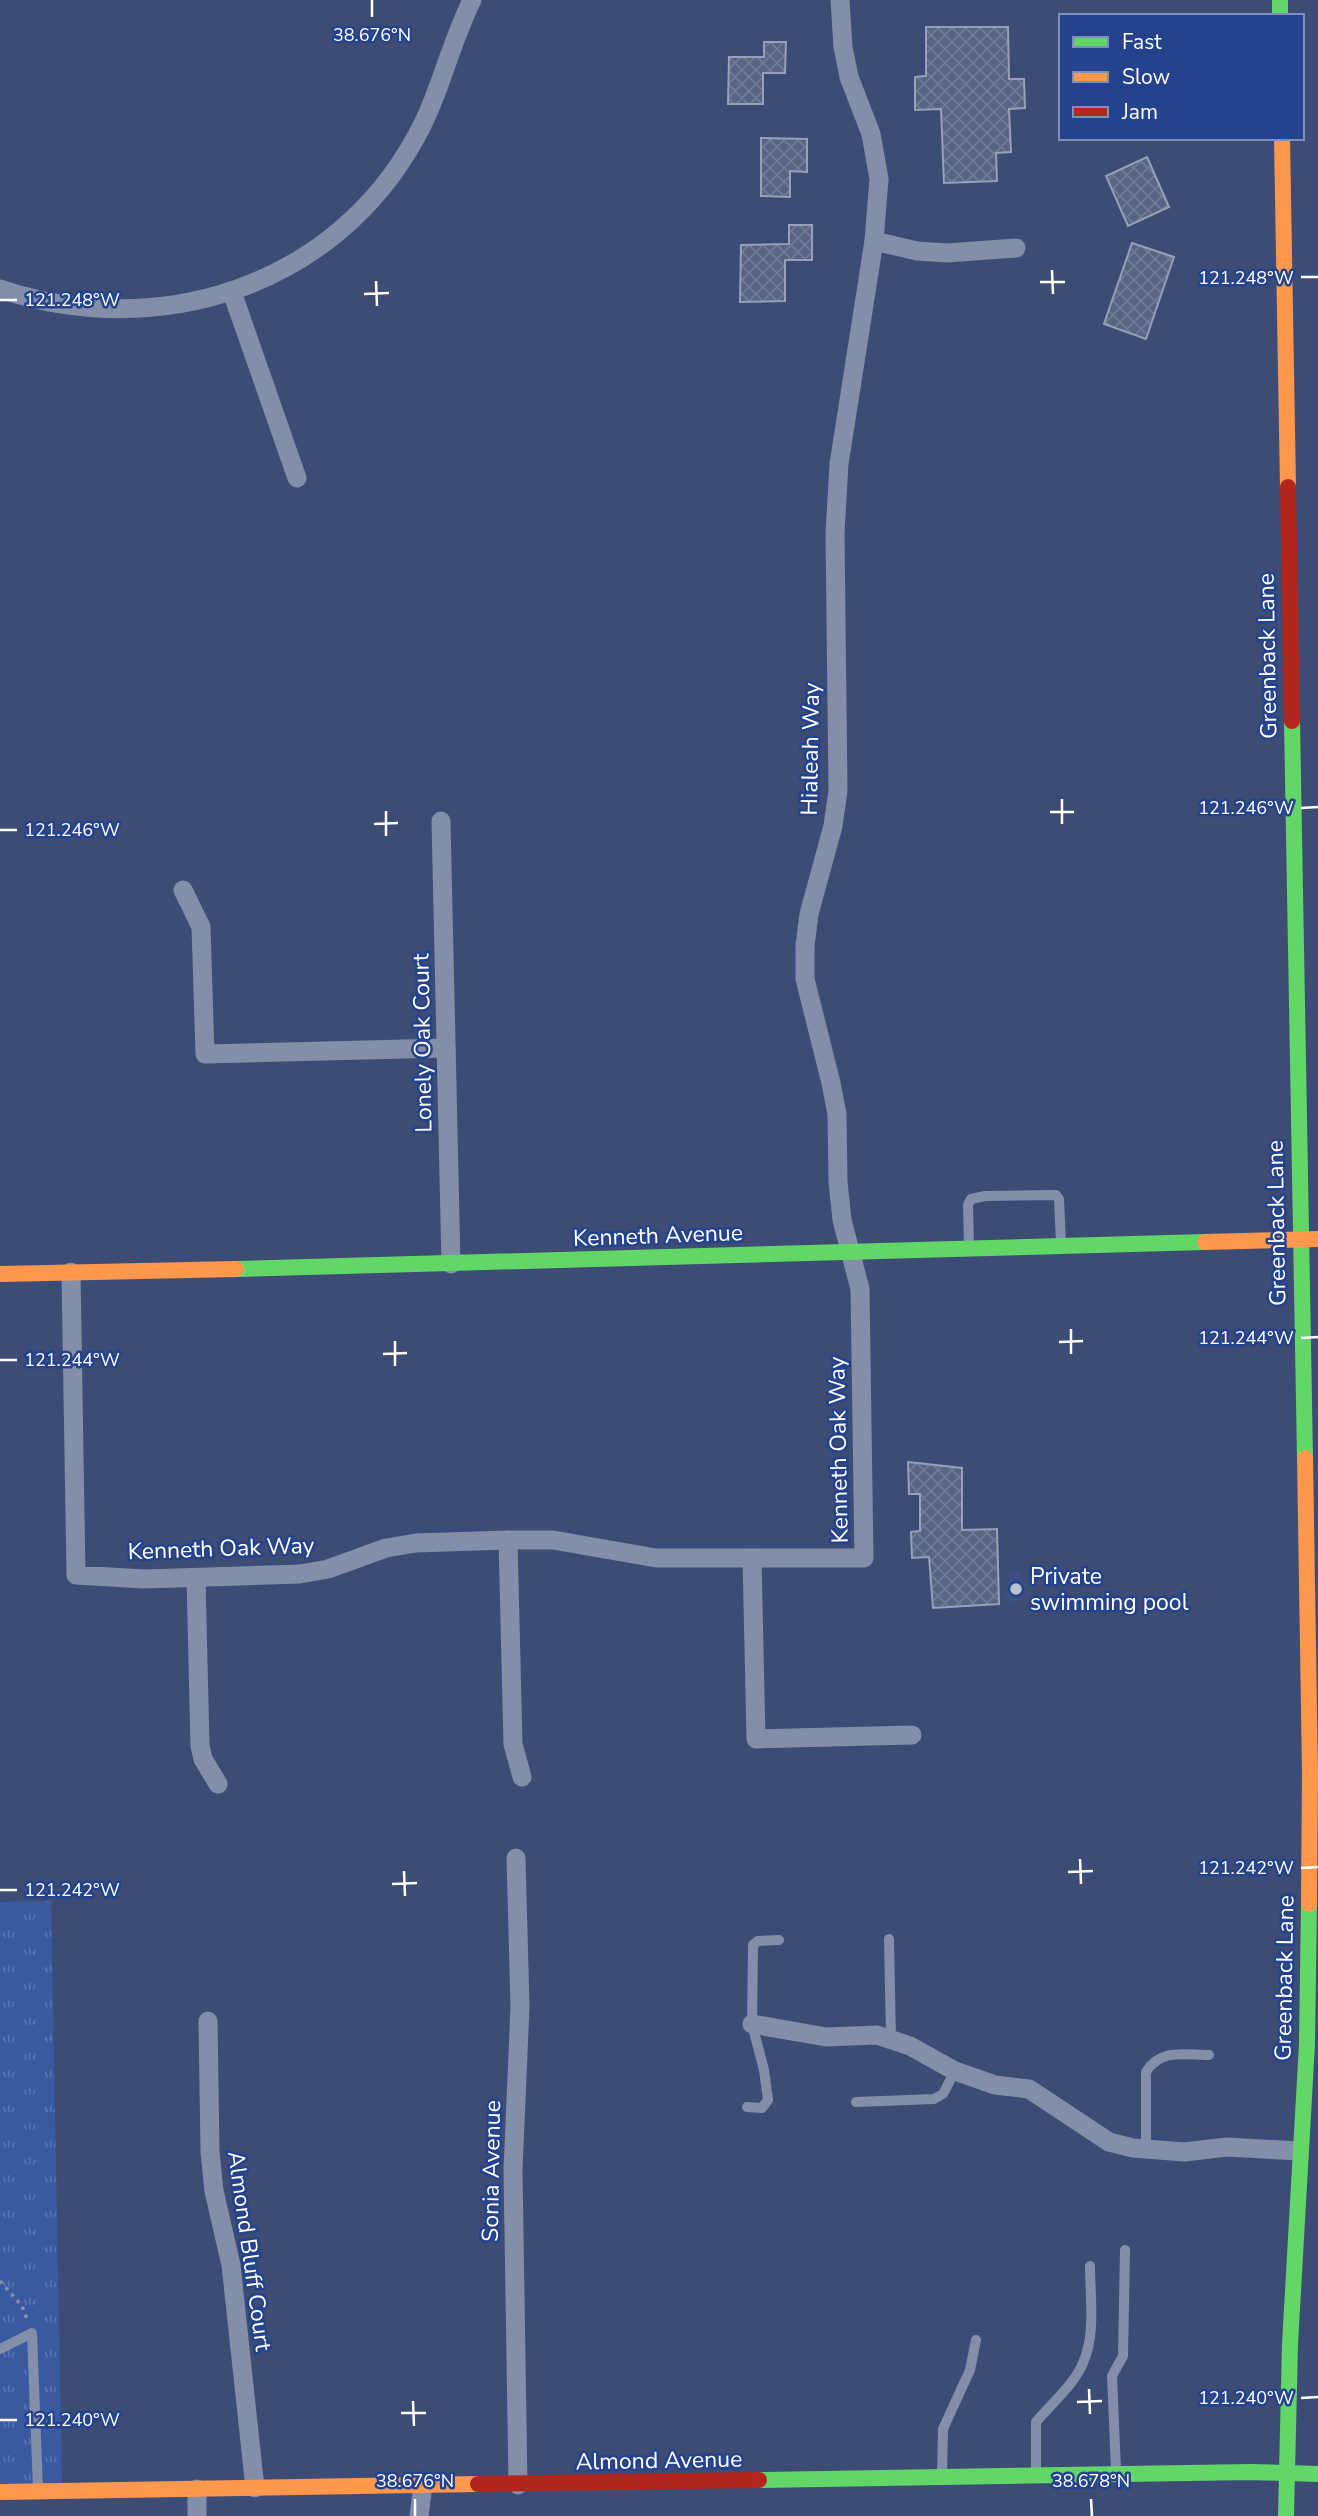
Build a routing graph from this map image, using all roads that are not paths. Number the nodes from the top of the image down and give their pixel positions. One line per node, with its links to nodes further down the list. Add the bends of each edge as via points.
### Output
1 (472, 0): 7 (street, via 421,127 376,195 295,263)
2 (840, 0): 4 (street, Hialeah Way, via 849,77 876,148 880,179)
3 (1282, 140): 13 (main road, Greenback Lane)
4 (874, 241): 5 (street, via 947,253); 16 (street, Hialeah Way, via 839,464 835,533 838,790 805,946 807,995 837,1114 838,1182)
5 (1016, 248)
6 (0, 289): 7 (street, via 60,305 108,310 175,306)
7 (232, 292): 8 (street)
8 (297, 478)
9 (441, 821): 11 (street, Lonely Oak Court)
10 (183, 890): 11 (street, via 201,927 205,1054)
11 (446, 1048): 17 (street, Lonely Oak Court)
12 (1318, 1239): 13 (main road, Kenneth Avenue)
13 (1299, 1240): 14 (main road, Kenneth Avenue); 37 (main road, Greenback Lane, via 1310,1772 1307,2044)
14 (1061, 1247): 15 (main road, Kenneth Avenue); 15 (lane, via 1056,1195 985,1196 971,1199 968,1205)
15 (969, 1249): 16 (main road, Kenneth Avenue)
16 (850, 1253): 17 (main road, Kenneth Avenue); 21 (street, Kenneth Oak Way, via 860,1289 864,1558)
17 (451, 1264): 18 (main road, Kenneth Avenue)
18 (71, 1272): 19 (main road, Kenneth Avenue); 22 (street, Kenneth Oak Way, via 76,1575)
19 (0, 1274)
20 (508, 1541): 21 (street, Kenneth Oak Way, via 562,1541 656,1558); 22 (street, Kenneth Oak Way, via 416,1543 300,1574); 24 (street, via 513,1744)
21 (752, 1558): 23 (street, via 756,1739)
22 (196, 1578): 25 (street, via 200,1746)
23 (912, 1735)
24 (522, 1777)
25 (218, 1784)
26 (516, 1858): 50 (street, Sonia Avenue, via 520,2007 513,2182)
27 (889, 1939): 31 (lane)
28 (779, 1940): 30 (lane, via 753,1945)
29 (208, 2021): 51 (street, Almond Bluff Court, via 210,2152 231,2265)
30 (752, 2024): 31 (street, via 826,2037 877,2035); 35 (lane, via 768,2101 762,2108)
31 (891, 2040): 33 (street)
32 (1209, 2055): 36 (lane, via 1168,2055 1152,2061 1146,2072)
33 (955, 2071): 34 (lane, via 943,2094 934,2099); 36 (street, via 995,2085 1029,2089 1109,2142)
34 (856, 2102)
35 (747, 2107)
36 (1146, 2149): 37 (street)
37 (1299, 2151): 38 (main road, Greenback Lane)
38 (1298, 2184): 39 (street); 44 (main road, Greenback Lane)
39 (1318, 2184)
40 (1125, 2250): 45 (lane, via 1123,2356 1112,2376)
41 (1090, 2266): 47 (lane, via 1091,2340 1077,2373 1036,2422)
42 (976, 2340): 48 (lane, via 970,2370 943,2429)
43 (0, 2349): 53 (lane, via 32,2333)
44 (1286, 2473): 45 (main road, Almond Avenue); 46 (main road, Almond Avenue); 57 (main road, Greenback Lane)
45 (1117, 2474): 47 (main road, Almond Avenue)
46 (1318, 2474)
47 (1037, 2476): 48 (main road, Almond Avenue)
48 (942, 2477): 50 (main road, Almond Avenue)
49 (423, 2485): 50 (main road, Almond Avenue); 51 (main road, Almond Avenue); 56 (street)
50 (518, 2485)
51 (255, 2488): 52 (main road, Almond Avenue)
52 (197, 2489): 53 (main road, Almond Avenue); 55 (street)
53 (38, 2491): 54 (main road, Almond Avenue)
54 (0, 2492)
55 (197, 2516)
56 (419, 2516)
57 (1286, 2516)

